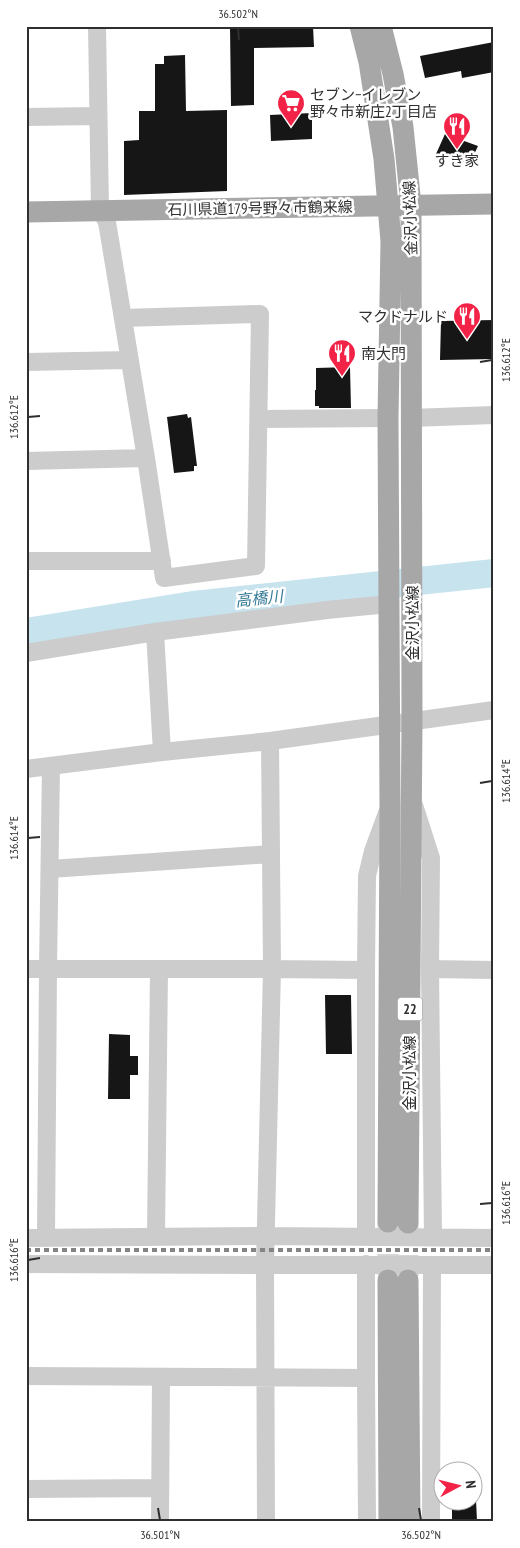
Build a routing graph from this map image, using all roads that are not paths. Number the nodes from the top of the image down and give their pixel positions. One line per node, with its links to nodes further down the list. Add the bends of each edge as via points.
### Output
1 (97, 26): 4 (street)
2 (360, 26): 7 (main road, 金沢小松線 / 22, via 369,62)
3 (381, 26): 8 (main road, 金沢小松線 / 22, via 403,127)
4 (98, 116): 5 (street); 9 (street)
5 (26, 117)
6 (494, 204): 8 (main road, 石川県道179号野々市鶴来線)
7 (389, 205): 8 (main road, 石川県道179号野々市鶴来線); 9 (main road, 石川県道179号野々市鶴来線); 15 (main road, 金沢小松線 / 22)
8 (411, 206): 16 (main road, 金沢小松線 / 22)
9 (100, 210): 10 (main road, 石川県道179号野々市鶴来線); 11 (street, via 106,222)
10 (26, 212)
11 (123, 318): 12 (street); 17 (street, via 260,314)
12 (130, 360): 13 (street); 18 (street)
13 (26, 362)
14 (494, 415): 16 (street)
15 (388, 418): 17 (street); 22 (main road, 金沢小松線 / 22)
16 (411, 418): 26 (main road, 金沢小松線 / 22)
17 (259, 419): 21 (street, via 256,566 164,578)
18 (146, 458): 19 (street); 21 (street)
19 (26, 461)
20 (26, 561): 21 (street)
21 (162, 561)
22 (389, 602): 23 (street); 27 (main road, 金沢小松線 / 22)
23 (155, 632): 24 (street); 29 (street)
24 (26, 653)
25 (494, 710): 26 (street)
26 (412, 721): 27 (street); 32 (main road, 金沢小松線 / 22)
27 (390, 723): 28 (street); 33 (main road, 金沢小松線 / 22)
28 (270, 741): 29 (street); 34 (street)
29 (162, 752): 30 (street)
30 (51, 766): 31 (street); 35 (street)
31 (26, 769)
32 (411, 795): 33 (main road, 金沢小松線 / 22, via 398,1222); 40 (street, via 431,858)
33 (390, 806): 41 (street, via 367,876)
34 (271, 854): 35 (street); 39 (street)
35 (50, 869): 38 (street)
36 (159, 968): 38 (street); 39 (street); 44 (street)
37 (26, 969): 38 (street)
38 (48, 969): 47 (street)
39 (272, 969): 41 (street); 43 (street)
40 (430, 969): 42 (street); 48 (street)
41 (366, 970): 45 (street)
42 (494, 970)
43 (266, 1236): 44 (street); 45 (street); 52 (street)
44 (156, 1237): 47 (street)
45 (366, 1237): 48 (street)
46 (26, 1238): 47 (street)
47 (46, 1238)
48 (433, 1238): 49 (street)
49 (494, 1238)
50 (26, 1264): 52 (street)
51 (366, 1264): 52 (street); 53 (street); 57 (street)
52 (265, 1265): 58 (street)
53 (432, 1265): 54 (street); 66 (street)
54 (494, 1265)
55 (26, 1376): 56 (street)
56 (161, 1377): 58 (street); 59 (street)
57 (366, 1378): 58 (street); 63 (street)
58 (266, 1379): 62 (street)
59 (160, 1488): 60 (street); 61 (street)
60 (26, 1489)
61 (160, 1522)
62 (266, 1522)
63 (367, 1522)
64 (389, 1522): 65 (main road, via 398,1280)
65 (410, 1522)
66 (431, 1522)

